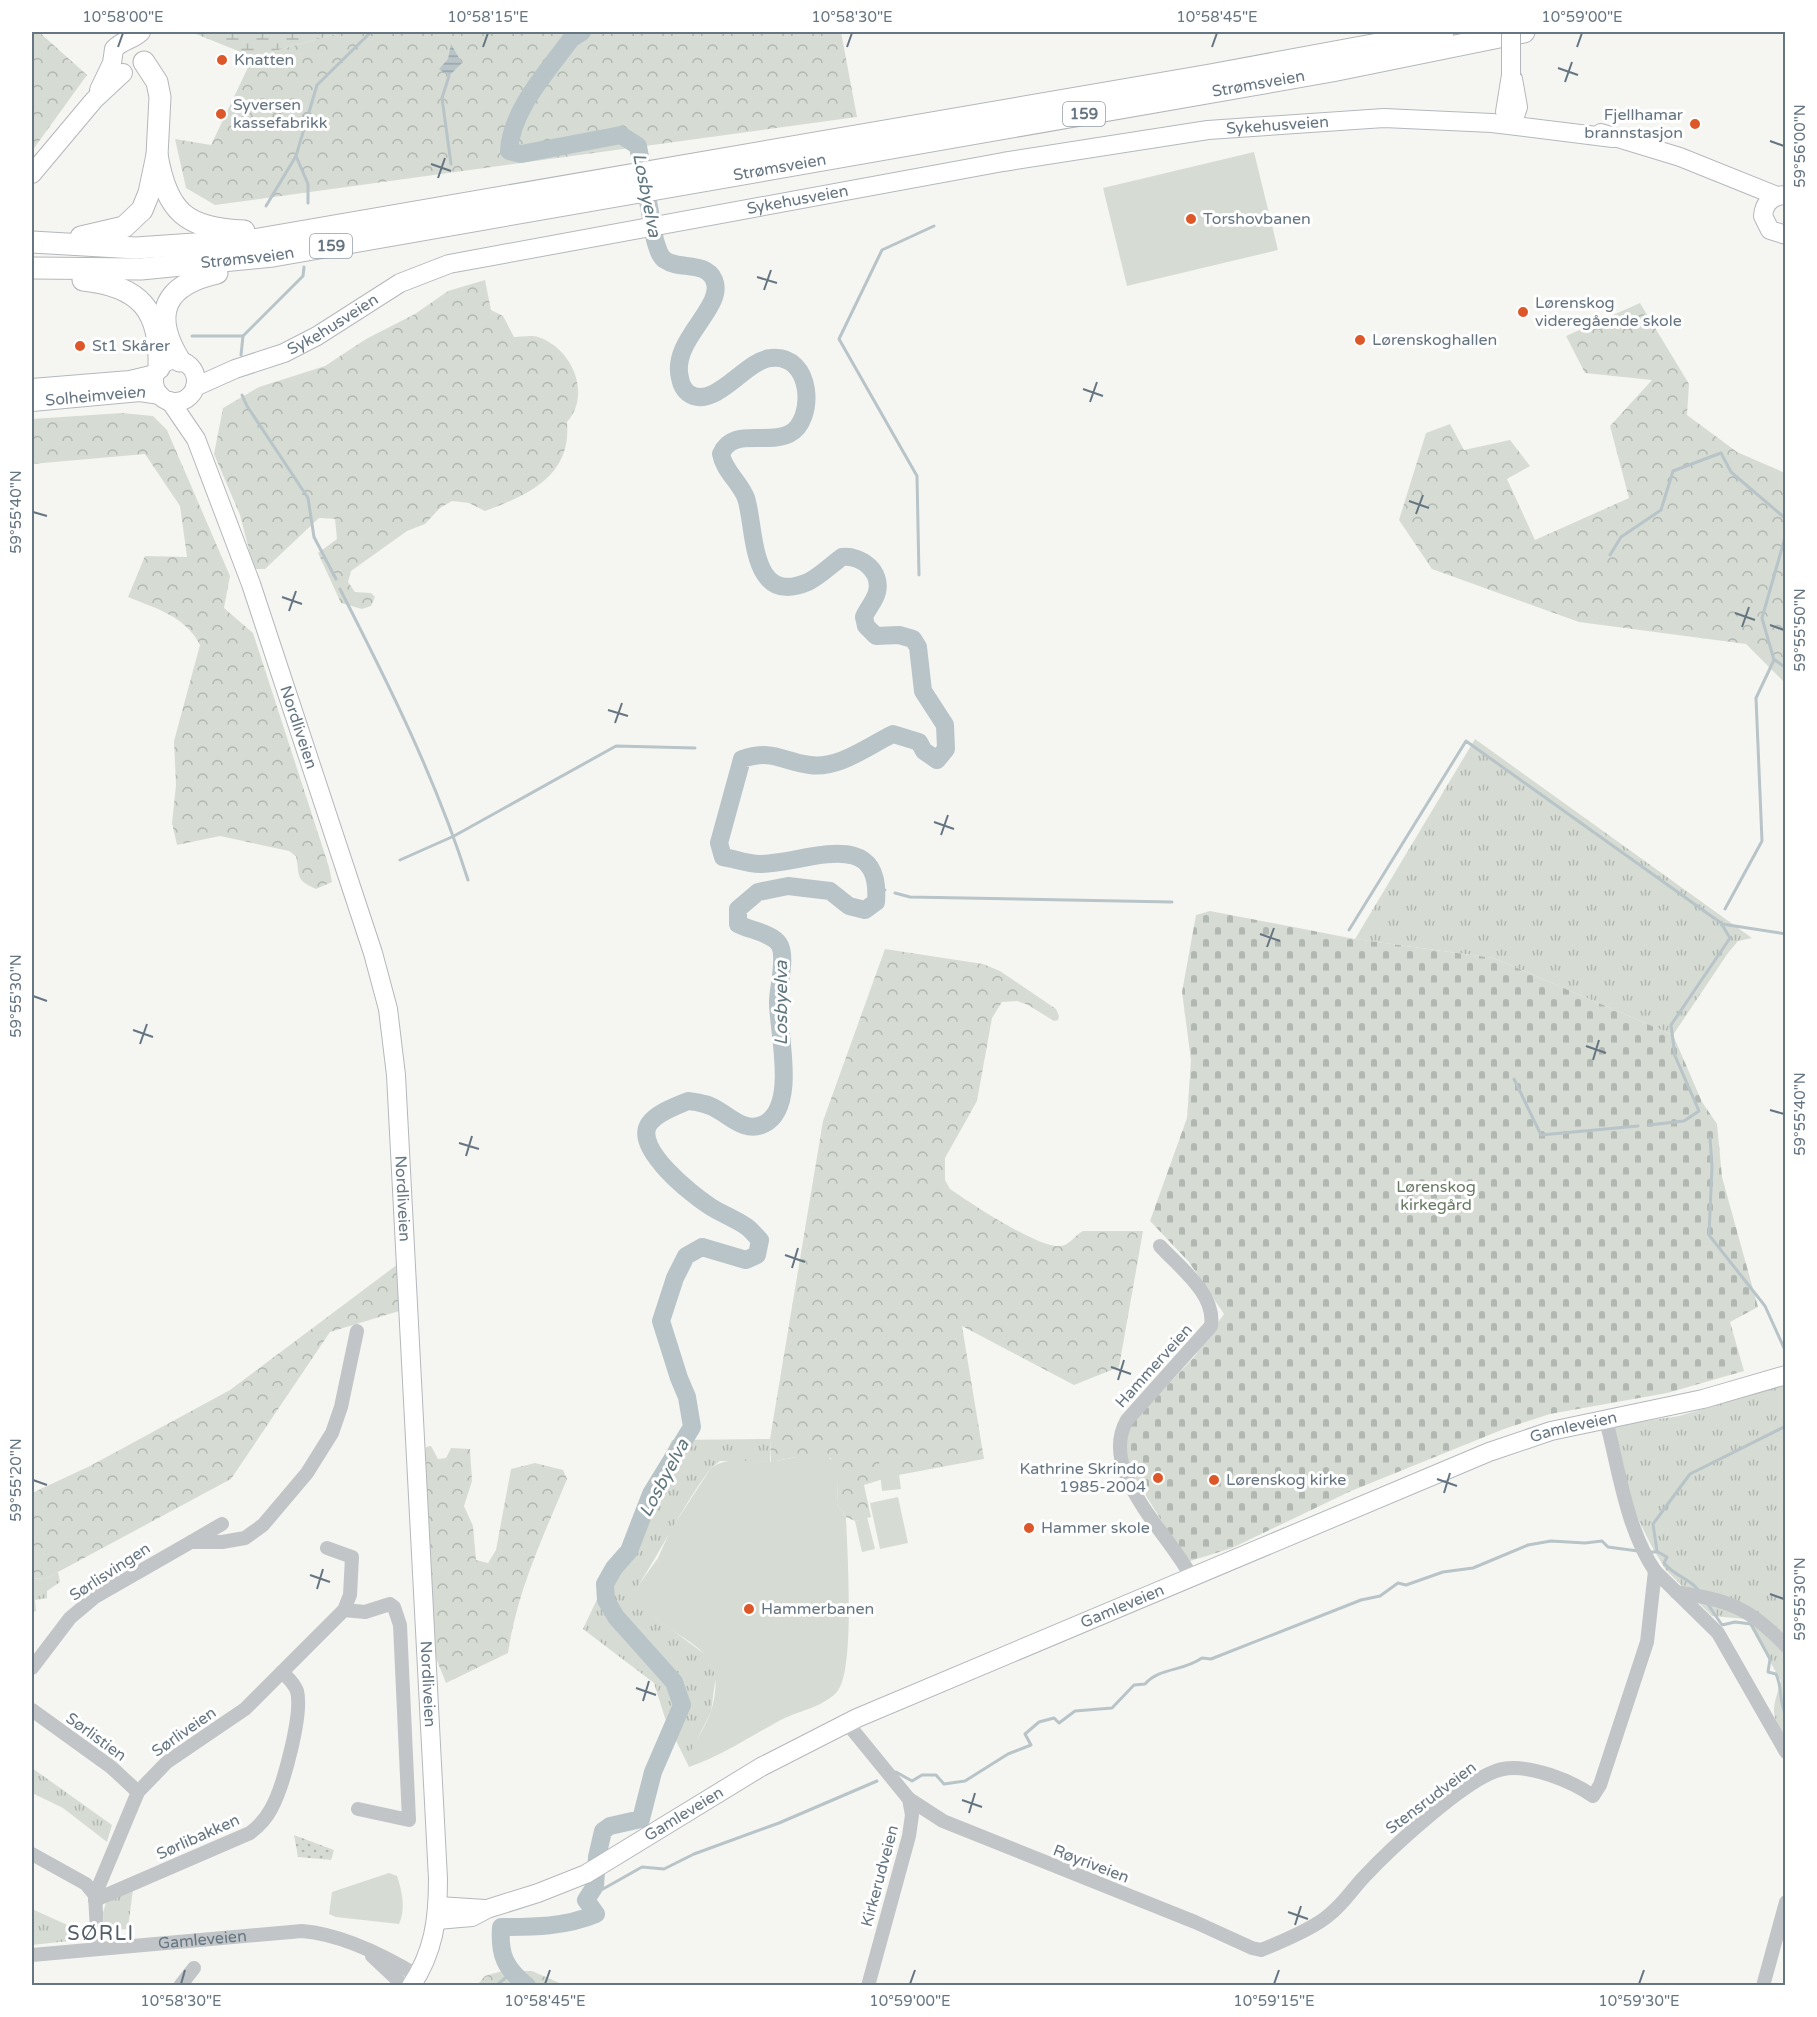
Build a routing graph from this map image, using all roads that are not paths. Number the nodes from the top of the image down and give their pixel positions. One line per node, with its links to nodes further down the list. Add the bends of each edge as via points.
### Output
1 (152, 32): 6 (main road)
2 (1372, 32): 7 (highway, via 1319,47)
3 (1443, 32): 7 (highway, Strømsveien / 159)
4 (1511, 32): 8 (main road, bridge)
5 (1524, 32): 12 (highway, Strømsveien / 159, via 1332,71)
6 (133, 56): 9 (highway, via 159,111); 10 (main road)
7 (993, 113): 12 (highway, Strømsveien / 159)
8 (1512, 117): 11 (main road, Sykehusveien, via 1613,138 1680,157); 23 (main road, Sykehusveien, via 1441,110 1146,138 479,256 400,283 284,353)
9 (157, 154): 15 (highway, via 162,183 173,205 195,223 222,230 271,230); 19 (highway, via 146,203 131,222 106,233)
10 (32, 174)
11 (1725, 176): 14 (main road, Sykehusveien); 17 (main road, Sykehusveien)
12 (660, 179): 13 (highway, Strømsveien / 159)
13 (627, 185): 15 (highway, Strømsveien / 159); 16 (highway, Strømsveien / 159)
14 (1783, 195): 17 (main road, via 1769,201)
15 (506, 196): 19 (highway, Strømsveien / 159, via 224,243 146,248)
16 (569, 204): 20 (highway, Strømsveien / 159, via 228,262 141,269); 22 (highway, via 467,230 195,278 174,292 165,311 167,334)
17 (1763, 214): 18 (main road, Sykehusveien, via 1770,230)
18 (1785, 235)
19 (37, 243)
20 (32, 268)
21 (32, 276): 24 (highway, via 107,284 138,298 156,327)
22 (183, 363): 23 (main road, Sykehusveien); 24 (main road, via 168,361); 26 (main road, via 193,372)
23 (235, 369): 26 (main road, Sykehusveien)
24 (157, 371): 25 (main road, Solheimveien, via 130,380); 27 (main road, via 154,383)
25 (32, 388)
26 (193, 390): 27 (main road, via 184,400); 29 (main road, Nordliveien)
27 (165, 398): 28 (main road, Solheimveien, via 140,393); 29 (main road, Nordliveien)
28 (32, 402)
29 (196, 439): 53 (main road, Nordliveien, via 263,617 374,953 388,1010 396,1075 406,1249 437,1846)
30 (1160, 1246): 38 (street, Hammerveien, via 1202,1292 1213,1313 1211,1326 1126,1420 1118,1439 1126,1478)
31 (357, 1331): 35 (street, via 338,1416 307,1473 263,1525 245,1538)
32 (1785, 1375): 33 (main road, Gamleveien, via 1703,1400)
33 (1606, 1420): 37 (street, via 1635,1532); 38 (main road, Gamleveien, via 1542,1434 1489,1452)
34 (222, 1524): 35 (street, Sørlisvingen)
35 (191, 1542): 42 (street, Sørlisvingen, via 87,1604 53,1637)
36 (327, 1548): 40 (street, via 352,1557 350,1595)
37 (1655, 1571): 39 (street); 54 (street, Stensrudveien, via 1647,1642 1593,1796 1576,1785 1524,1770 1504,1769 1484,1776 1397,1843 1327,1917)
38 (1192, 1578): 45 (main road, Gamleveien)
39 (1676, 1592): 41 (street, via 1737,1607 1761,1620); 46 (street, via 1718,1633)
40 (344, 1610): 43 (street, Sørliveien); 49 (street, via 365,1612 390,1604 400,1635 409,1820)
41 (1785, 1646)
42 (32, 1668)
43 (282, 1672): 47 (street, Sørliveien, via 245,1709 166,1762); 51 (street, Sørlibakken, via 292,1681 298,1704 284,1777 261,1824 250,1833)
44 (32, 1710): 47 (street, Sørlistien, via 111,1767)
45 (847, 1723): 48 (street); 53 (main road, Gamleveien, via 761,1767 609,1862 573,1880 487,1909)
46 (1785, 1752)
47 (138, 1792): 51 (street, Sørliveien)
48 (909, 1799): 54 (street, Røyriveien, via 943,1821 1252,1948); 60 (street, Kirkerudveien, via 909,1836)
49 (358, 1809)
50 (32, 1854): 51 (street, via 86,1884)
51 (95, 1897): 55 (street, Sørliveien)
52 (1785, 1902): 61 (street)
53 (437, 1913): 58 (main road, Nordliveien, via 431,1947)
54 (1265, 1948)
55 (98, 1949): 56 (street, Gamleveien); 58 (street, Gamleveien, via 291,1930 330,1935 369,1952)
56 (32, 1955)
57 (194, 1968): 59 (street)
58 (411, 1982)
59 (180, 1986)
60 (868, 1986)
61 (1763, 1986)

